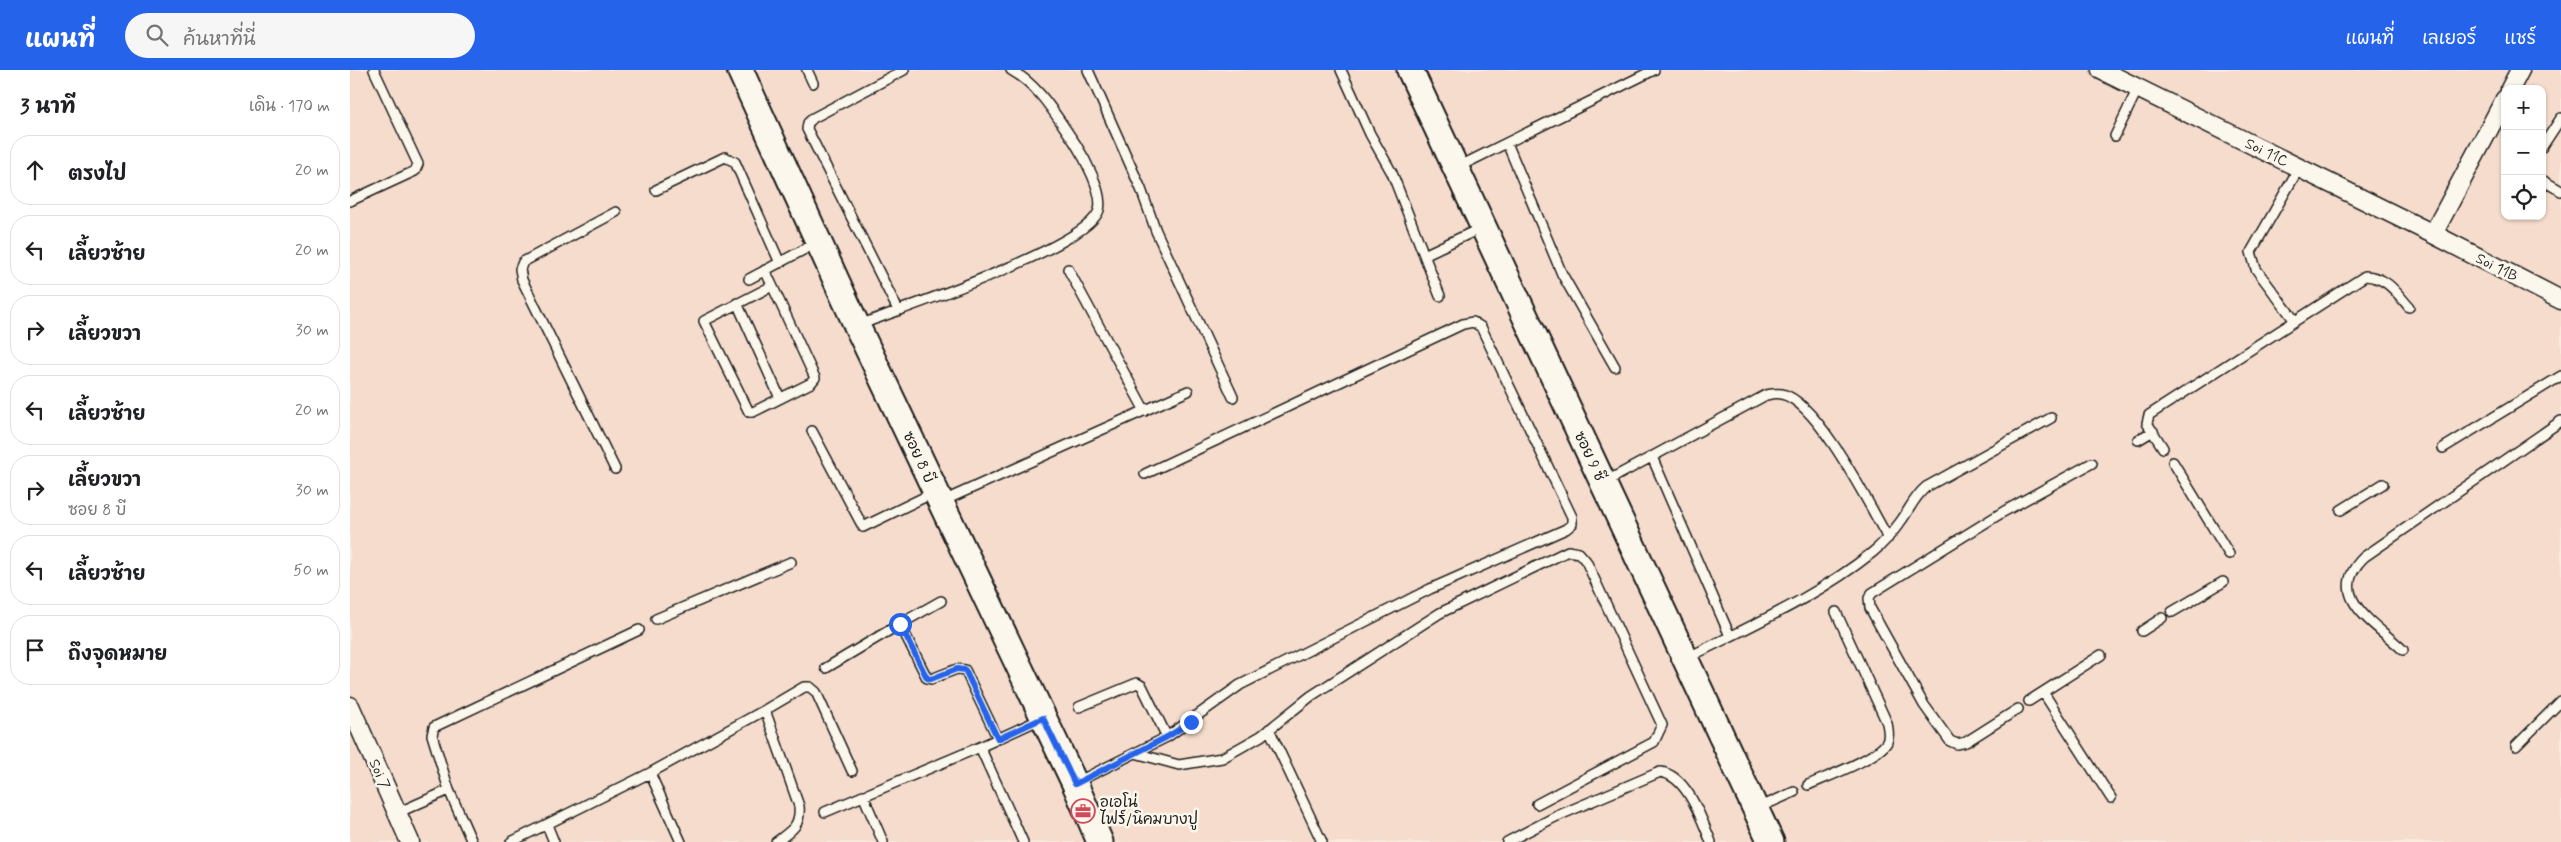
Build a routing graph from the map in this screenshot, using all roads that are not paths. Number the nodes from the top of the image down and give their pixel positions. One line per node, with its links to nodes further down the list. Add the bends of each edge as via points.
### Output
1 (374, 70): 25 (lane, via 418,164 415,171)
2 (740, 70): 29 (street, ซอย 8 บี)
3 (807, 70): 12 (lane)
4 (904, 70): 40 (lane, via 813,118 807,129)
5 (1011, 70): 40 (lane, via 1039,91 1083,155 1099,196 1099,209 1092,222 1023,261)
6 (1088, 70): 46 (lane, via 1156,230)
7 (1341, 70): 30 (lane, via 1392,173)
8 (1410, 70): 20 (street, ซอย 9 ซี)
9 (1654, 70): 19 (lane)
10 (2100, 70): 14 (street, Soi 11C)
11 (2520, 70): 13 (street)
12 (813, 82)
13 (2512, 85)
14 (2138, 88): 17 (lane); 21 (street, Soi 11C)
15 (2501, 107): 28 (street)
16 (2561, 118): 18 (lane)
17 (2114, 136)
18 (2546, 141)
19 (1507, 143): 20 (lane); 43 (lane, via 1562,274)
20 (1456, 168): 27 (street, ซอย 9 ซี)
21 (2299, 168): 28 (street, Soi 11C); 41 (lane, via 2251,252 2256,269)
22 (2546, 182): 24 (lane)
23 (656, 190): 31 (lane, via 725,158 731,159)
24 (2561, 191)
25 (350, 201)
26 (616, 212): 59 (lane, via 523,262 520,269 522,280)
27 (1483, 227): 30 (lane); 61 (street, ซอย 9 ซี)
28 (2433, 234): 37 (street, Soi 11B)
29 (818, 242): 31 (lane); 42 (street, ซอย 8 บี)
30 (1424, 255): 36 (lane)
31 (780, 263): 33 (lane)
32 (1068, 269): 48 (lane)
33 (765, 270): 34 (lane); 35 (lane)
34 (749, 279)
35 (772, 286): 38 (lane); 47 (lane, via 815,378)
36 (1440, 296)
37 (2561, 300)
38 (737, 303): 47 (lane); 47 (lane, via 705,318 704,323 746,409 753,412)
39 (2410, 307): 41 (lane, via 2386,281 2376,276 2365,276)
40 (898, 310): 42 (lane)
41 (2295, 321): 52 (lane, via 2160,406 2149,415 2147,423)
42 (857, 326): 63 (street, ซอย 8 บี)
43 (1615, 367)
44 (2561, 376): 55 (lane)
45 (1188, 391): 48 (lane)
46 (1233, 397)
47 (780, 398)
48 (1146, 411): 63 (lane)
49 (2051, 418): 65 (lane, via 1926,487 1918,493)
50 (2561, 421): 78 (lane, via 2354,567 2348,581 2355,605)
51 (812, 431): 63 (lane, via 860,528)
52 (2152, 431): 53 (lane); 54 (lane)
53 (2138, 440)
54 (2163, 448)
55 (2444, 448)
56 (1652, 457): 61 (lane); 65 (lane, via 1766,395 1782,394 1795,401 1829,434); 77 (lane)
57 (2173, 462): 66 (lane)
58 (2092, 463): 87 (lane, via 2003,512 1872,593 1869,598 1870,608 1920,697 1950,741 1957,744 1966,742)
59 (615, 469)
60 (1145, 474): 91 (lane, via 1473,322 1481,327 1572,517 1572,524 1566,529 1430,590 1240,685)
61 (1603, 484): 80 (street, ซอย 9 ซี)
62 (2383, 484): 64 (lane)
63 (938, 497): 89 (street, ซอย 8 บี)
64 (2341, 510)
65 (1888, 538): 77 (lane, via 1842,575)
66 (2229, 554)
67 (791, 562): 73 (lane)
68 (2224, 582): 71 (lane)
69 (941, 601): 74 (lane)
70 (1836, 612): 99 (lane, via 1887,723 1889,735 1886,744 1874,754)
71 (2172, 612)
72 (2162, 618): 76 (lane)
73 (656, 619)
74 (900, 624): 81 (lane); 92 (lane, via 927,678 957,669 965,670)
75 (639, 630): 100 (lane, via 434,727 432,735)
76 (2142, 631)
77 (1730, 636): 80 (lane)
78 (2403, 650)
79 (2101, 655): 82 (lane)
80 (1686, 658): 105 (street, ซอย 9 ซี)
81 (826, 668)
82 (2043, 692): 83 (lane); 103 (lane)
83 (2029, 701)
84 (2561, 701): 93 (lane)
85 (350, 706): 107 (street, Soi 7)
86 (1078, 707): 91 (lane, via 1137,683 1142,686)
87 (2018, 709)
88 (765, 710): 96 (lane, via 804,687 810,687 816,692); 97 (lane); 114 (lane, via 800,817 796,827)
89 (1043, 718): 92 (lane); 98 (street, ซอย 8 บี)
90 (1269, 729): 95 (lane, via 1222,758 1199,763 1179,765); 104 (lane, via 1311,696 1440,613 1568,551 1579,553 1586,561 1662,726 1654,742); 118 (lane)
91 (1167, 737): 95 (lane)
92 (998, 739): 94 (lane)
93 (2516, 746)
94 (980, 747): 102 (lane); 116 (lane)
95 (1135, 753): 98 (lane)
96 (852, 771)
97 (650, 772): 108 (lane); 113 (lane)
98 (1075, 784): 117 (street, ซอย 8 บี)
99 (1808, 785)
100 (448, 790): 107 (lane); 110 (lane)
101 (1794, 792): 105 (lane)
102 (863, 795): 106 (lane); 115 (lane)
103 (2111, 798)
104 (1537, 804)
105 (1756, 809): 121 (street, ซอย 9 ซี)
106 (824, 812)
107 (397, 814): 109 (street, Soi 7)
108 (547, 825): 111 (lane); 112 (lane)
109 (410, 842)
110 (472, 842)
111 (511, 842)
112 (554, 842)
113 (681, 842)
114 (776, 842)
115 (883, 842)
116 (1023, 842)
117 (1100, 842)
118 (1322, 842)
119 (1507, 842): 120 (lane, via 1660,772 1669,773 1680,781)
120 (1711, 842)
121 (1771, 842)

